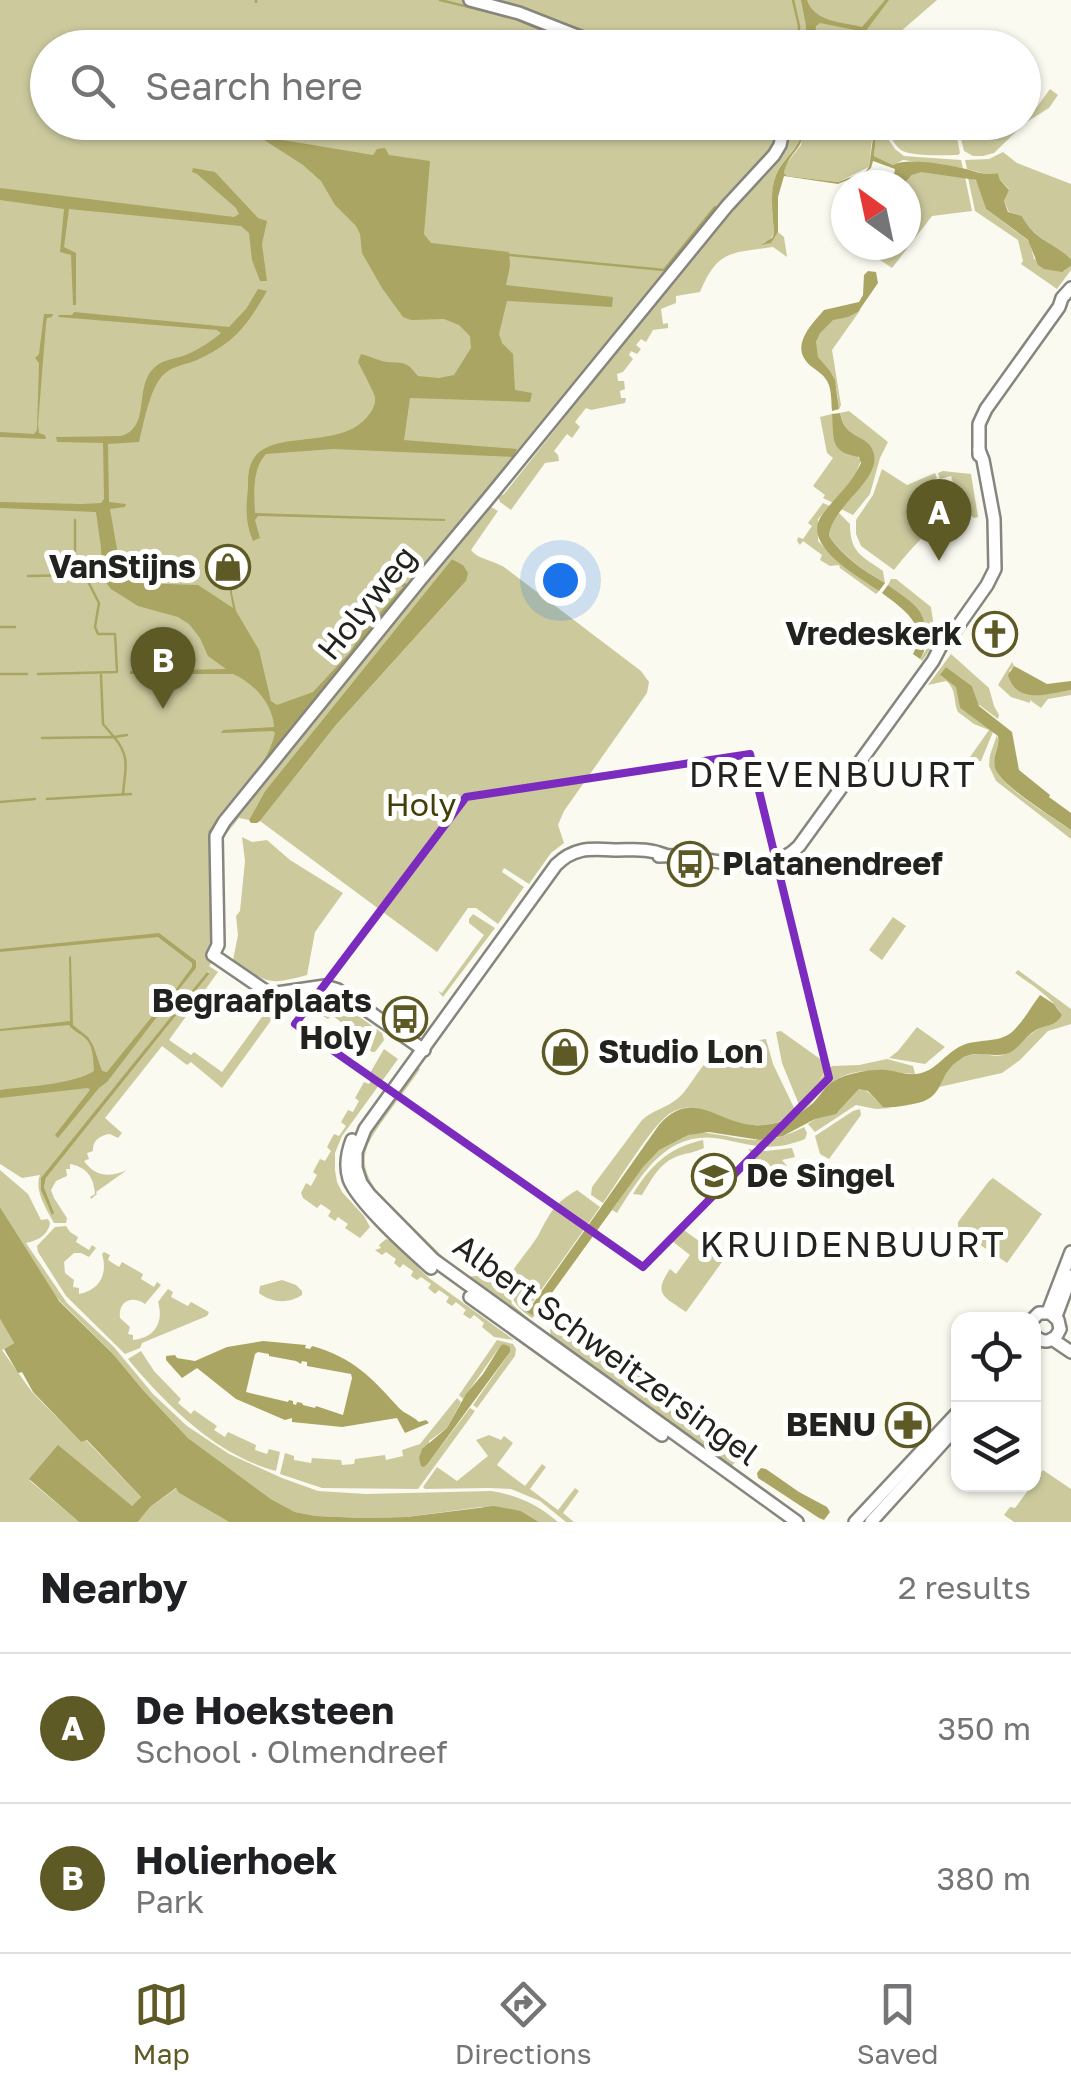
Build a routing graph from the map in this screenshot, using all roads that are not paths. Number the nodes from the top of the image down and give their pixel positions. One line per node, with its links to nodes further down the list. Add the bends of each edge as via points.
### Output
1 (470, 0): 2 (street)
2 (562, 30)
3 (781, 140): 7 (street, Holyweg, via 216,836 214,955 270,994 333,987)
4 (1071, 288): 6 (street)
5 (1071, 296): 6 (street)
6 (1059, 307): 7 (street, via 980,424 994,520 992,577 792,852 756,865 586,848 562,859)
7 (421, 1049): 8 (street, via 356,1152 361,1183)
8 (387, 1218): 16 (street, Albert Schweitzersingel, via 440,1274); 17 (street, Albert Schweitzersingel, via 465,1284)
9 (1071, 1252): 11 (street)
10 (1071, 1276): 11 (street)
11 (1046, 1331): 12 (street); 13 (street)
12 (1071, 1339)
13 (1071, 1352)
14 (951, 1419): 18 (street)
15 (951, 1434): 19 (street)
16 (784, 1522)
17 (797, 1522)
18 (854, 1522)
19 (871, 1522)

